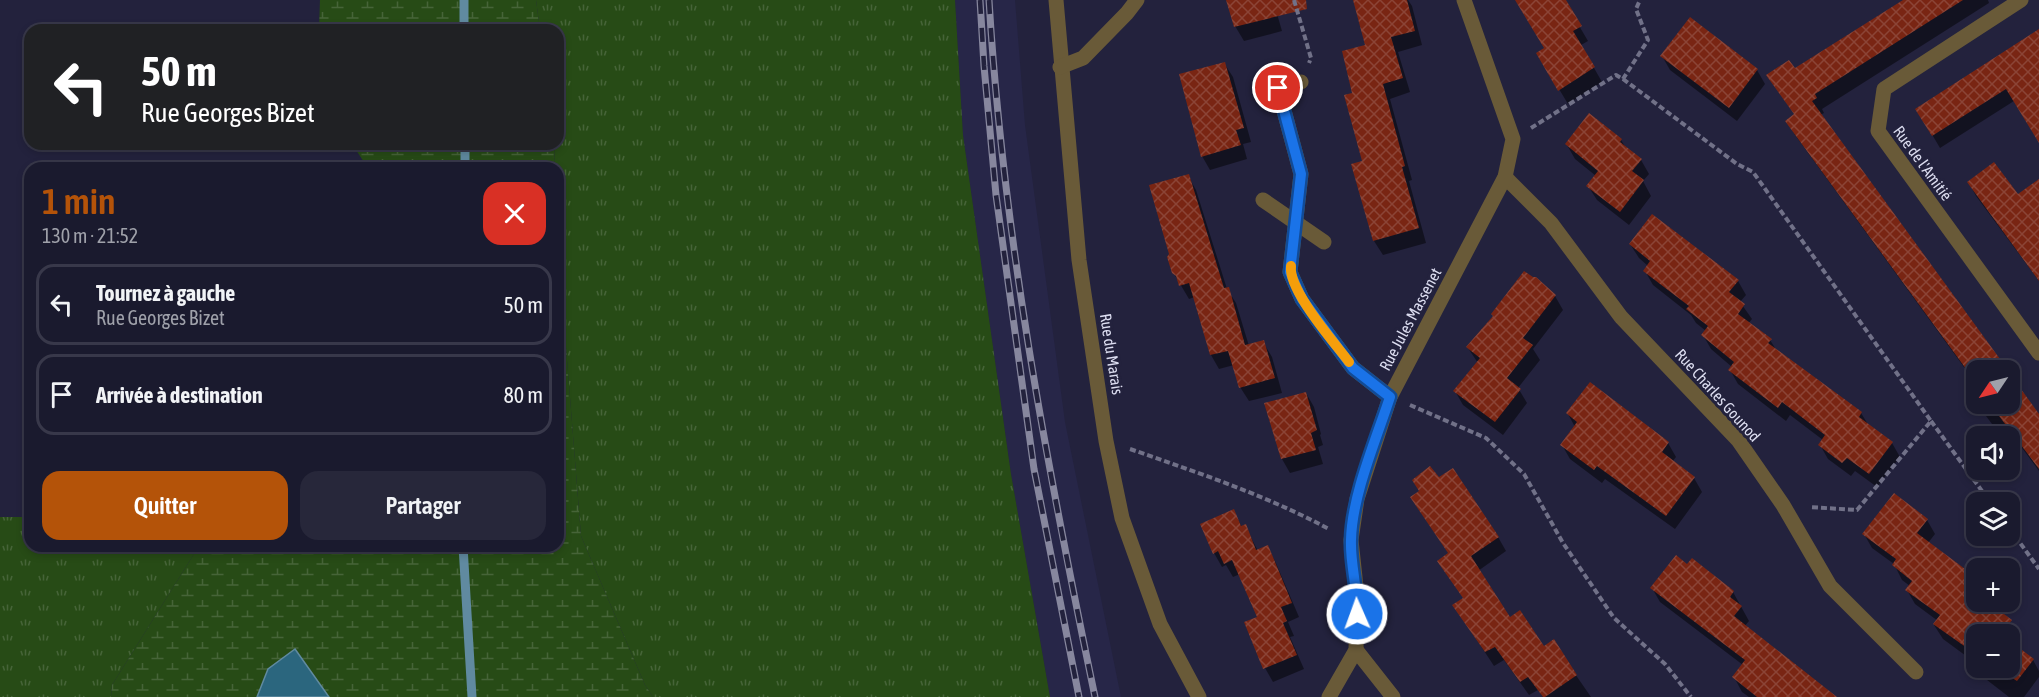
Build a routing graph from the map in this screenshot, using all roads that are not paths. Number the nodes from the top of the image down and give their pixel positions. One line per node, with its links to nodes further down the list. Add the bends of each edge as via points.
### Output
1 (1056, 0): 5 (street, Rue du Marais)
2 (1137, 0): 5 (street, via 1083,58)
3 (1464, 0): 7 (street, Rue Jules Massenet, via 1513,139)
4 (2021, 0): 11 (street, Rue de l'Amitié, via 1884,89 1878,131)
5 (1060, 67): 15 (street, Rue du Marais, via 1079,260 1122,518 1156,614)
6 (1301, 81): 9 (street, via 1278,88 1301,174)
7 (1505, 177): 12 (street, Rue Jules Massenet); 14 (street, Rue Charles Gounod, via 1551,223 1621,317 1738,440 1783,505 1830,586)
8 (1263, 200): 9 (street)
9 (1295, 223): 10 (street); 12 (street, via 1290,272 1302,299 1353,368)
10 (1324, 242)
11 (2039, 353)
12 (1390, 397): 13 (street, Rue Jules Massenet, via 1358,499 1351,540 1357,596)
13 (1356, 650): 16 (street, Rue Jules Massenet); 17 (street)
14 (1916, 672)
15 (1199, 697)
16 (1329, 697)
17 (1393, 697)

